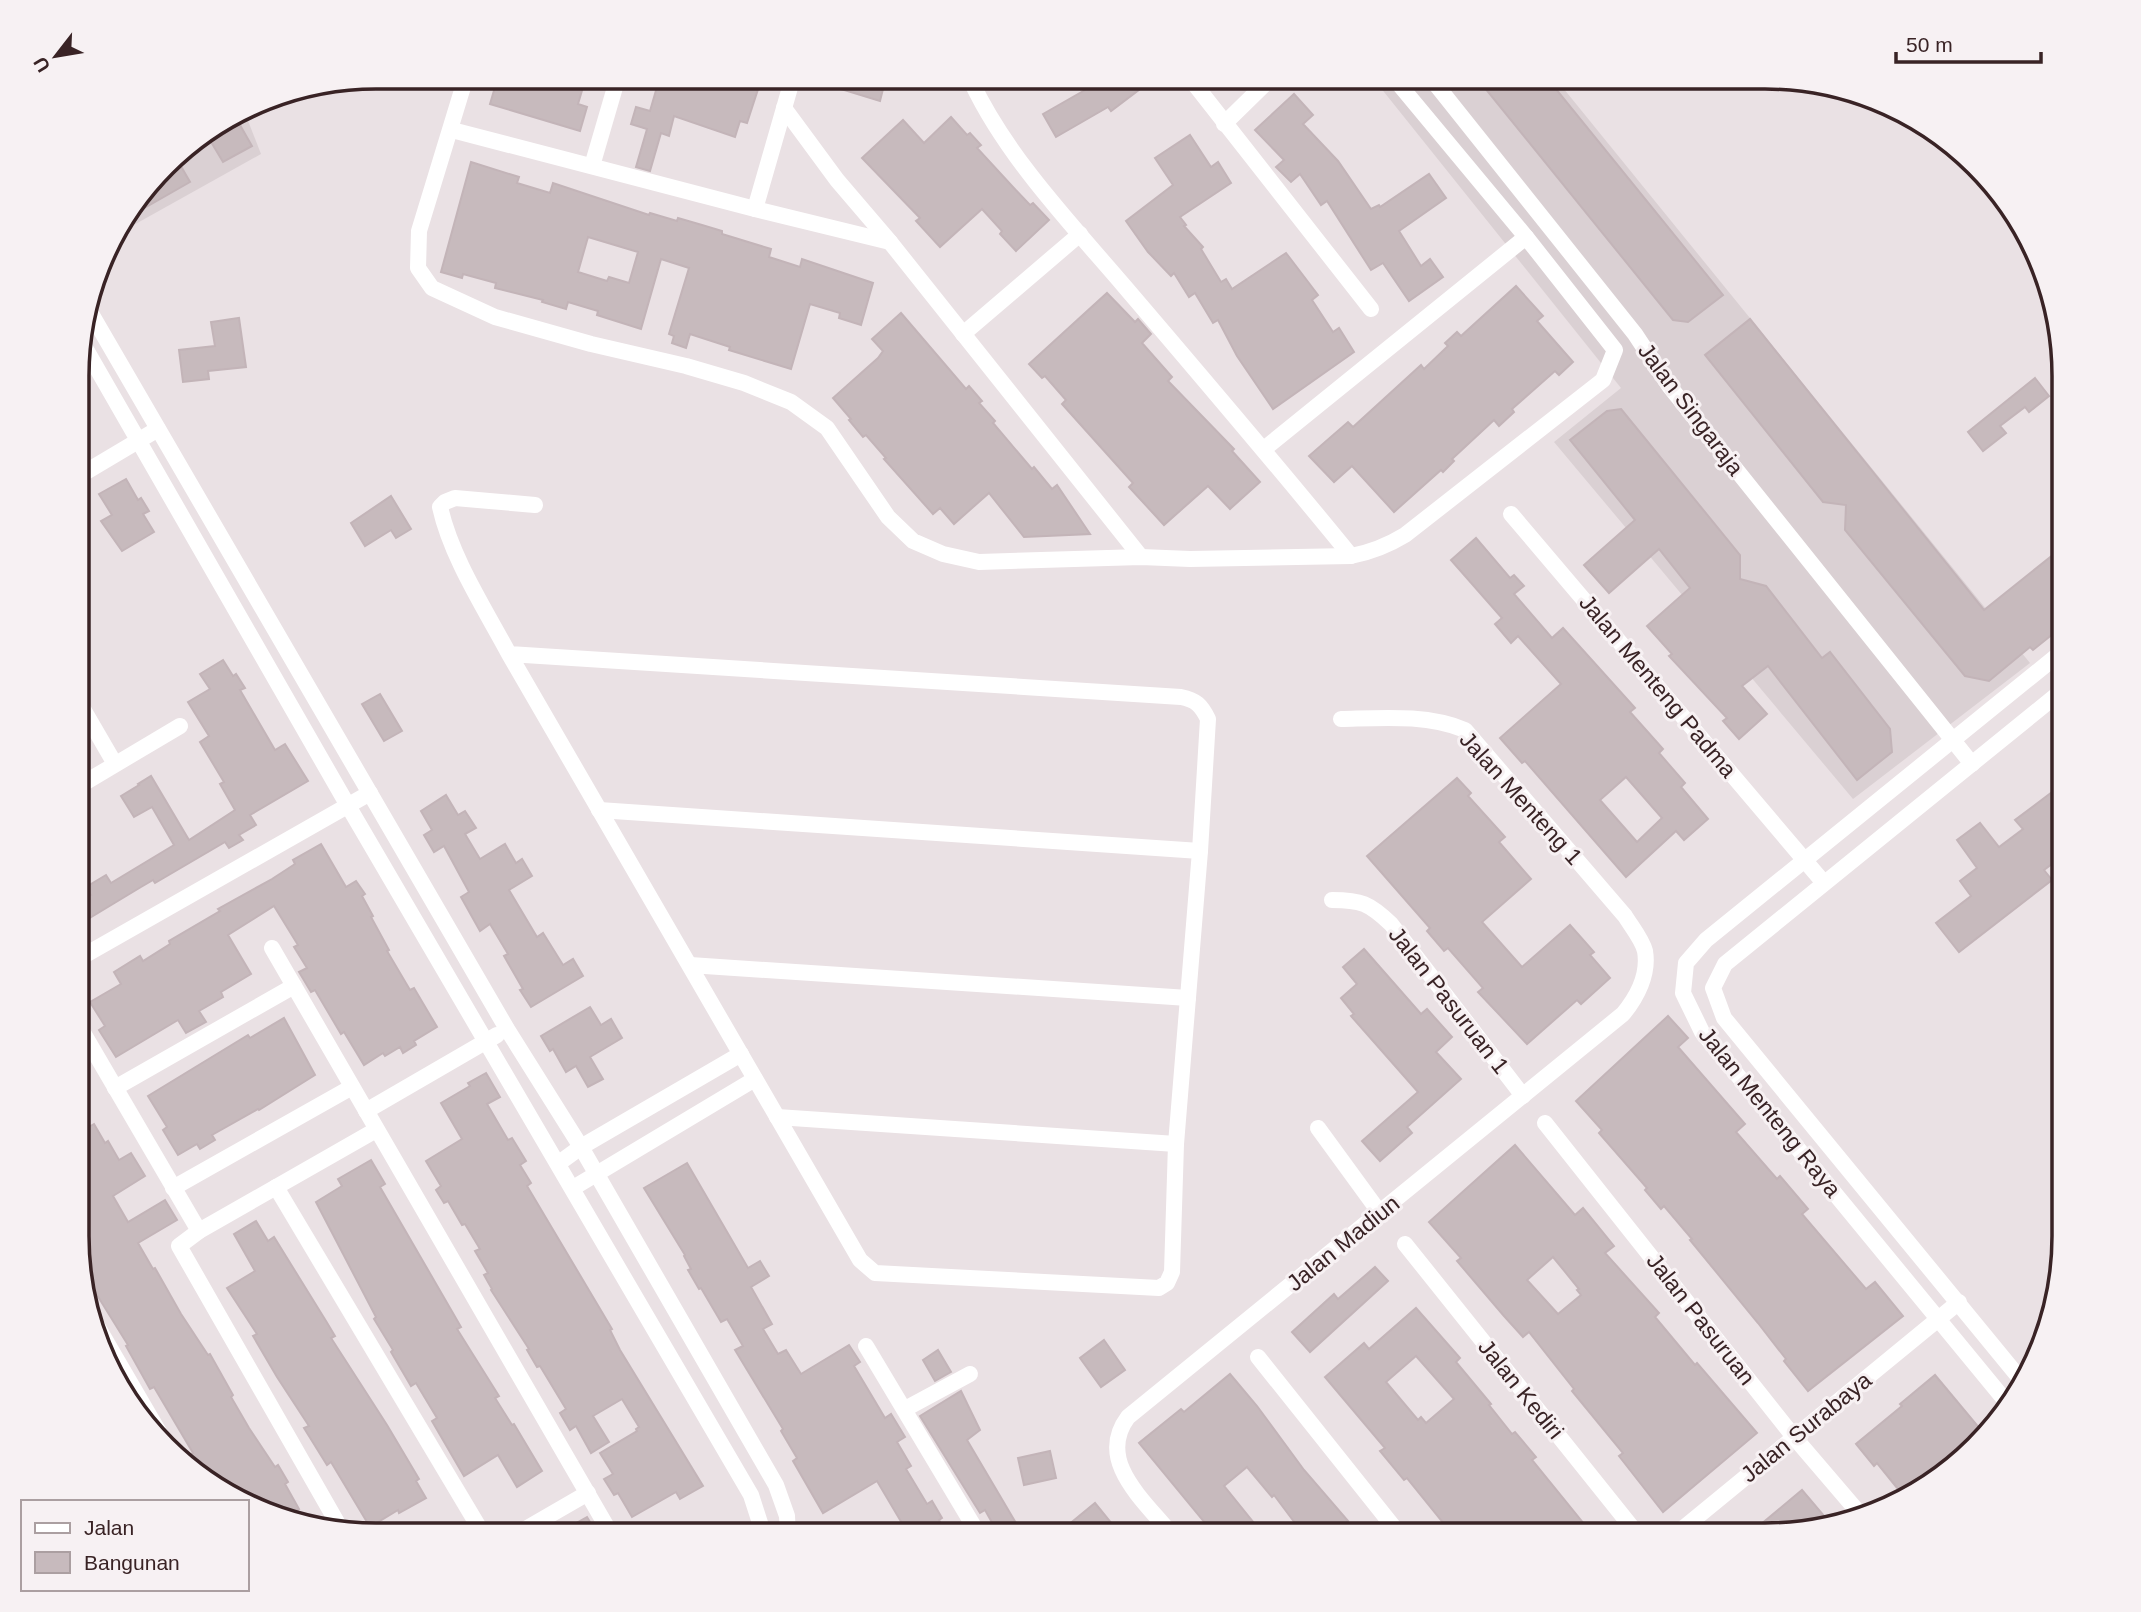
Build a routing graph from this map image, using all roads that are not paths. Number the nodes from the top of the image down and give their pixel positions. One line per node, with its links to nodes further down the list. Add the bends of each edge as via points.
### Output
1 (463, 89): 11 (street)
2 (614, 89): 12 (street)
3 (790, 89): 9 (street)
4 (975, 89): 14 (street, via 1010,147)
5 (1198, 89): 10 (street)
6 (1260, 89): 10 (street)
7 (1402, 89): 15 (street)
8 (1439, 89): 35 (street, Jalan Singaraja)
9 (784, 108): 13 (street); 16 (street)
10 (1224, 124): 17 (street)
11 (452, 130): 12 (street); 28 (street, via 419,231 418,268 432,288 495,317 686,366 790,402 827,428 888,517 913,541 943,554 979,562)
12 (592, 166): 13 (street)
13 (755, 209): 16 (street)
14 (1080, 234): 19 (street); 23 (street)
15 (1526, 237): 23 (street); 27 (street, via 1615,350 1604,380 1405,535 1387,546)
16 (890, 242): 19 (street)
17 (1371, 309)
18 (95, 320): 21 (street)
19 (963, 334): 28 (street)
20 (90, 356): 22 (street)
21 (159, 429): 22 (street); 39 (street)
22 (139, 441): 24 (street); 40 (street)
23 (1264, 449): 27 (street)
24 (89, 470)
25 (534, 505): 29 (street, via 455,498 440,507 457,554)
26 (1511, 514): 43 (street, Jalan Menteng Padma)
27 (1351, 556): 28 (street)
28 (1141, 557)
29 (509, 654): 41 (street); 42 (street, via 1194,699 1208,719)
30 (2052, 660): 35 (street, Jalan Menteng Raya)
31 (2052, 699): 37 (street, Jalan Menteng Raya)
32 (89, 719): 36 (street)
33 (1341, 719): 49 (street, Jalan Menteng 1, via 1425,720 1465,730 1625,916 1644,948)
34 (180, 726): 36 (street)
35 (1952, 740): 37 (street, Jalan Singaraja); 43 (street, Jalan Menteng Raya)
36 (115, 764): 38 (street)
37 (1972, 764): 44 (street, Jalan Menteng Raya)
38 (89, 780)
39 (370, 793): 40 (street); 52 (street)
40 (347, 804): 47 (street); 53 (street)
41 (600, 810): 42 (street); 48 (street)
42 (1200, 851): 51 (street)
43 (1804, 859): 44 (street, Jalan Menteng Padma); 76 (street, Jalan Menteng Raya, via 1706,940 1686,963 1683,993 1702,1032)
44 (1824, 883): 75 (street, Jalan Menteng Raya, via 1725,964 1713,988 1724,1018)
45 (1332, 900): 59 (street, Jalan Pasuruan 1, via 1358,900 1391,924)
46 (272, 948): 50 (street)
47 (89, 953)
48 (690, 965): 51 (street); 55 (street)
49 (1645, 965): 59 (street, Jalan Madiun, via 1636,999 1623,1014)
50 (294, 986): 57 (street); 58 (street)
51 (1188, 998): 65 (street)
52 (507, 1029): 53 (street); 66 (street)
53 (487, 1040): 60 (street); 67 (street)
54 (89, 1043): 57 (street)
55 (741, 1055): 56 (street); 66 (street)
56 (755, 1079): 61 (street); 68 (street)
57 (115, 1087): 70 (street)
58 (352, 1087): 60 (street); 70 (street)
59 (1523, 1096): 72 (street, Jalan Madiun)
60 (366, 1111): 64 (street)
61 (777, 1117): 65 (street); 65 (street, via 860,1261 875,1273 1159,1288 1172,1272)
62 (1545, 1123): 83 (street, Jalan Pasuruan)
63 (1318, 1128): 72 (street)
64 (376, 1130): 69 (street); 84 (street)
65 (1176, 1144)
66 (581, 1147): 67 (street); 68 (street)
67 (559, 1163): 71 (street)
68 (596, 1174): 71 (street); 91 (street, via 776,1485)
69 (276, 1187): 73 (street); 87 (street)
70 (173, 1188): 73 (street)
71 (573, 1188): 90 (street, via 751,1495)
72 (1380, 1213): 93 (street, Jalan Madiun, via 1120,1427 1116,1451 1121,1470)
73 (199, 1231): 86 (street, via 180,1244 180,1250)
74 (1405, 1244): 95 (street, Jalan Kediri)
75 (1959, 1302): 76 (street, Jalan Surabaya); 80 (street, Jalan Menteng Raya)
76 (1937, 1320): 81 (street, Jalan Menteng Raya); 83 (street, Jalan Surabaya)
77 (866, 1346): 82 (street)
78 (1258, 1357): 94 (street)
79 (970, 1374): 82 (street)
80 (2016, 1374)
81 (2002, 1397)
82 (905, 1409): 92 (street)
83 (1794, 1437): 85 (street, Jalan Pasuruan); 96 (street, Jalan Surabaya)
84 (588, 1493): 88 (street); 89 (street)
85 (1855, 1509)
86 (335, 1519)
87 (477, 1523)
88 (536, 1523)
89 (604, 1523)
90 (759, 1523)
91 (787, 1523)
92 (972, 1523)
93 (1163, 1523)
94 (1390, 1523)
95 (1628, 1523)
96 (1690, 1523)

